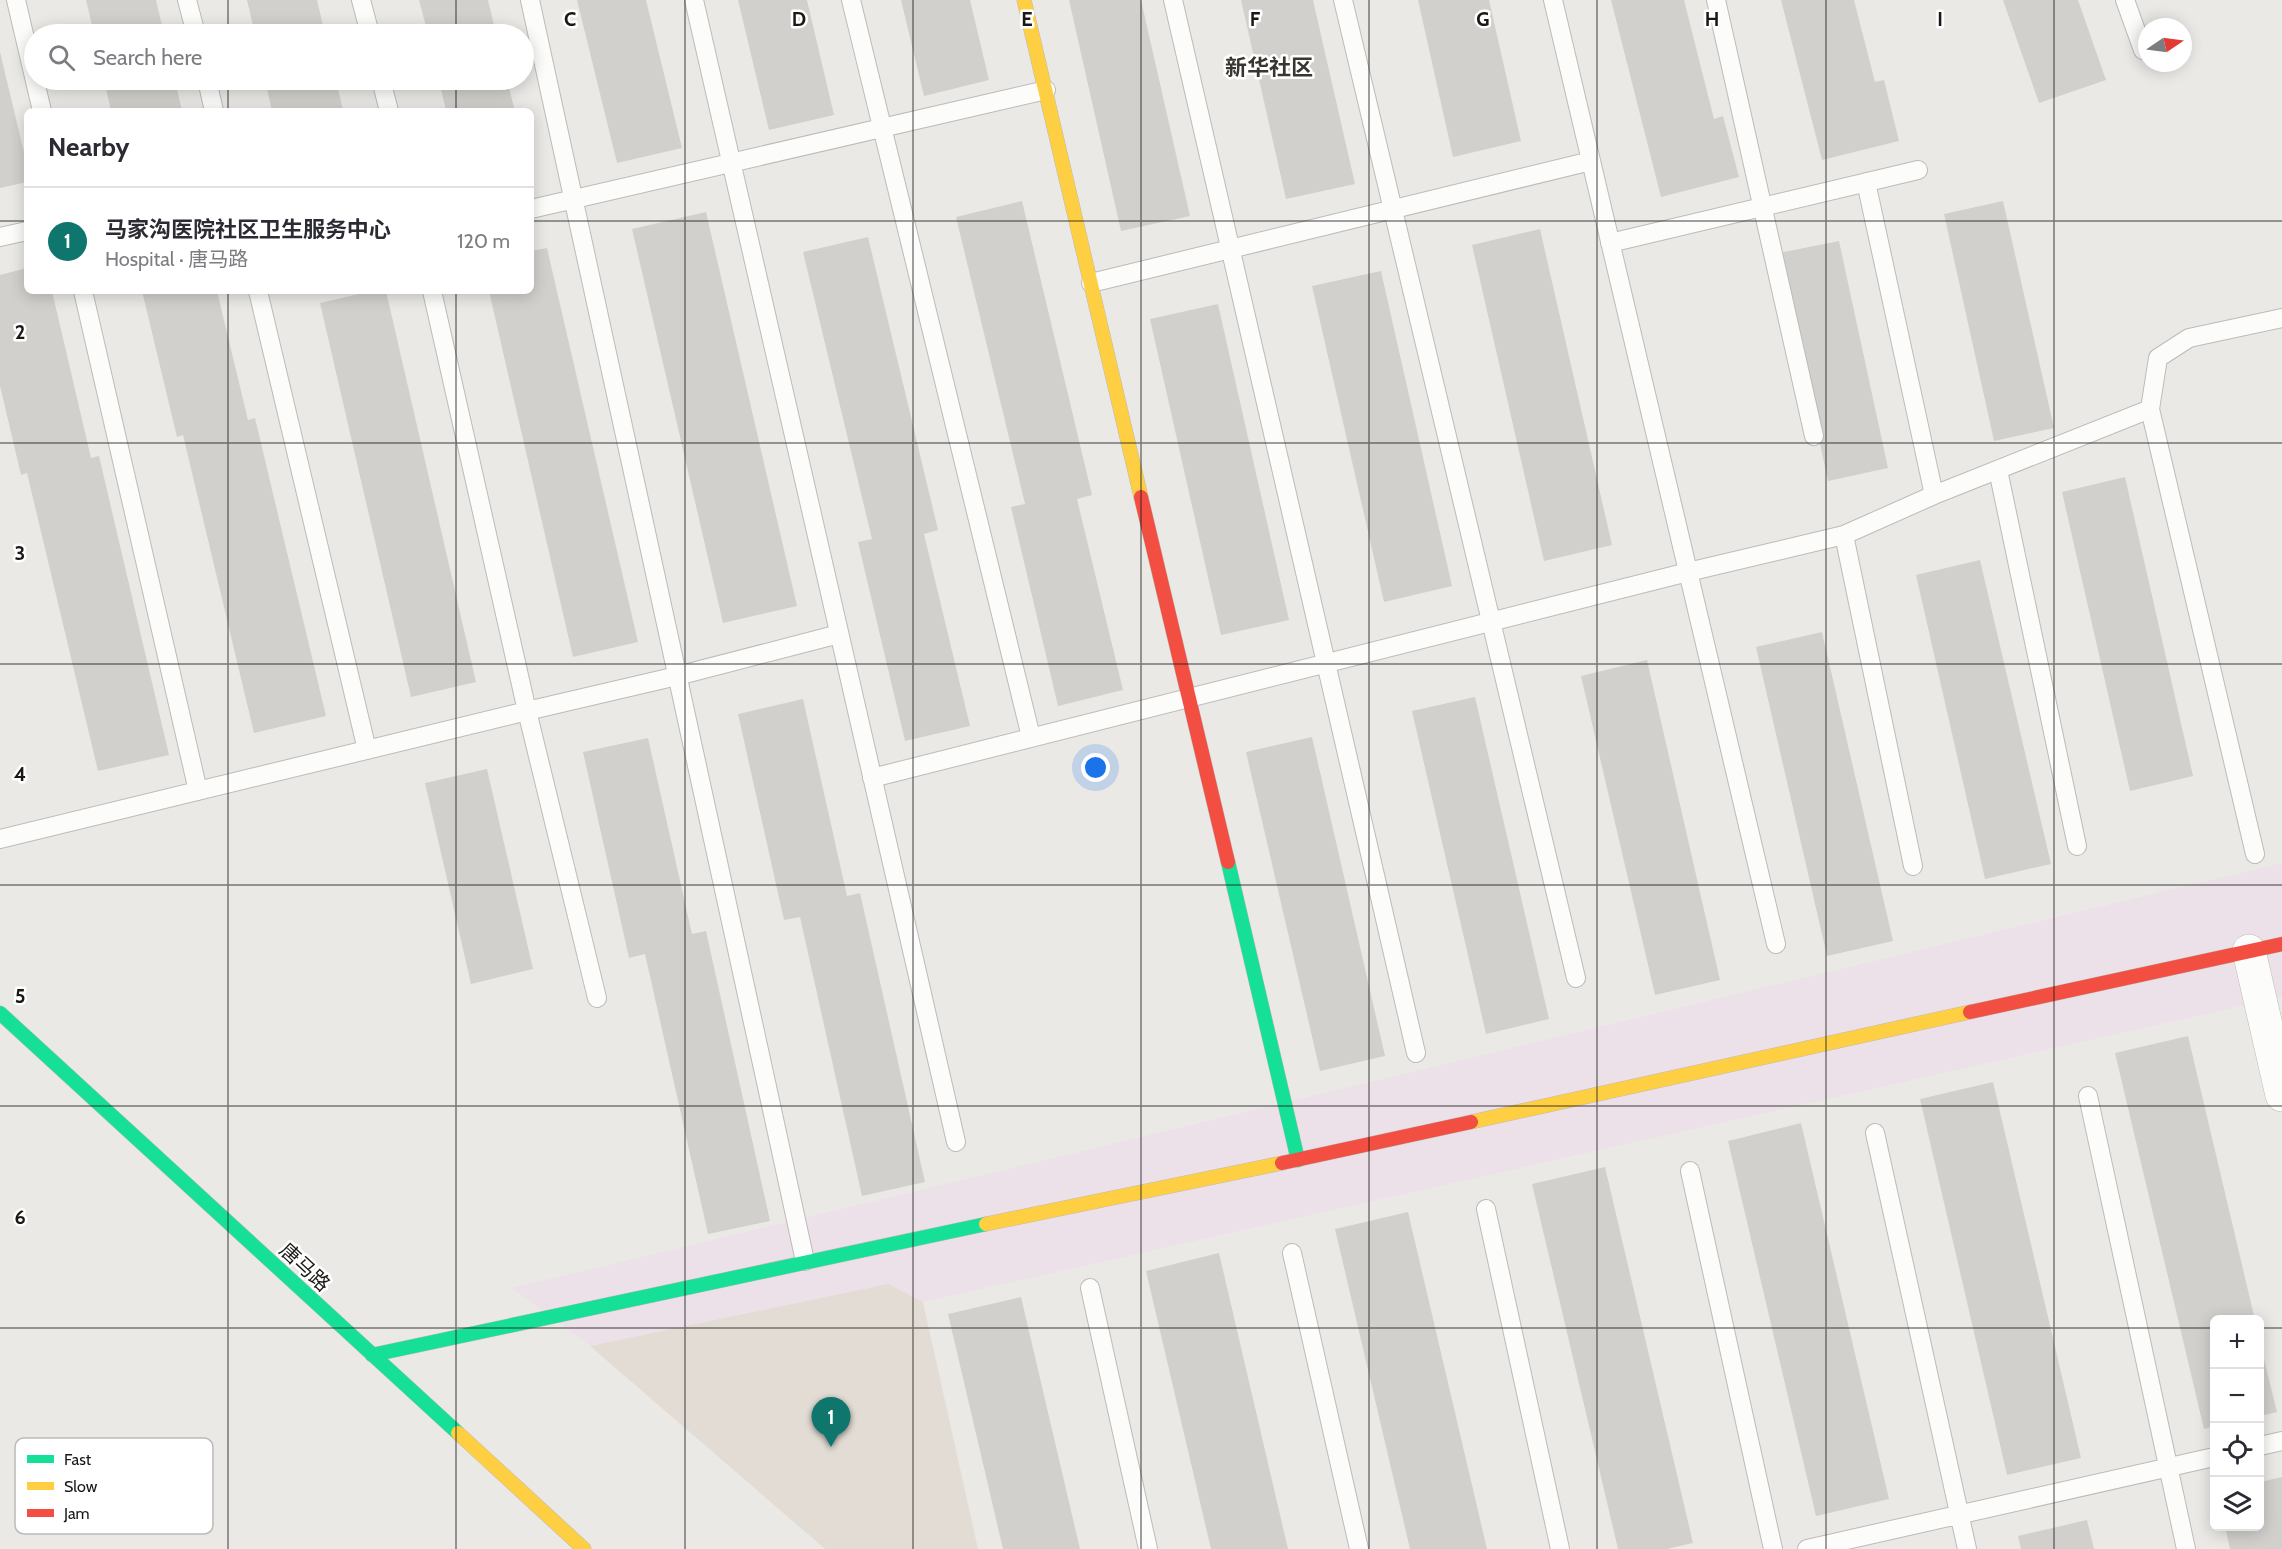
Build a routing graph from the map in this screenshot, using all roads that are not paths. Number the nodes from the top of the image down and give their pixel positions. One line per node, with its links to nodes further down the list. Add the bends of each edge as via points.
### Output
1 (16, 0): 15 (lane)
2 (187, 0): 13 (lane)
3 (361, 0): 14 (lane)
4 (530, 0): 29 (lane)
5 (694, 0): 26 (lane)
6 (851, 0): 24 (lane)
7 (1024, 0): 20 (street)
8 (1173, 0): 36 (lane)
9 (1343, 0): 32 (lane)
10 (1553, 0): 25 (lane)
11 (1716, 0): 30 (lane)
12 (2125, 0): 16 (lane)
13 (193, 24)
14 (367, 24)
15 (24, 34)
16 (2138, 36)
17 (37, 90): 21 (lane)
18 (209, 90): 22 (lane)
19 (383, 90): 23 (lane)
20 (1046, 90): 24 (lane); 37 (street)
21 (41, 108)
22 (213, 108)
23 (387, 108)
24 (882, 128): 26 (lane); 54 (lane)
25 (1591, 161): 32 (lane); 35 (lane)
26 (731, 163): 29 (lane); 49 (lane)
27 (1918, 170): 28 (lane)
28 (1866, 182): 30 (lane); 45 (lane)
29 (573, 200): 31 (lane); 51 (lane)
30 (1761, 207): 35 (lane); 43 (lane)
31 (534, 208)
32 (1393, 209): 36 (lane); 48 (lane)
33 (24, 232): 34 (lane)
34 (0, 237)
35 (1610, 243): 47 (lane)
36 (1230, 249): 37 (lane); 50 (lane)
37 (1091, 283): 52 (street)
38 (84, 294): 57 (lane)
39 (259, 294): 55 (lane)
40 (433, 294): 53 (lane)
41 (2282, 318): 42 (lane, via 2189,338 2158,358)
42 (2150, 409): 44 (lane); 60 (lane)
43 (1814, 436)
44 (1998, 470): 45 (lane); 59 (lane)
45 (1934, 495): 46 (lane)
46 (1844, 535): 47 (lane); 61 (lane)
47 (1688, 572): 48 (lane); 62 (lane)
48 (1491, 622): 50 (lane); 65 (lane)
49 (839, 634): 51 (lane); 56 (lane)
50 (1326, 663): 52 (lane); 68 (lane)
51 (677, 676): 53 (lane); 77 (lane)
52 (1189, 698): 54 (lane); 73 (street)
53 (527, 711): 55 (lane); 66 (lane)
54 (1031, 737): 56 (lane)
55 (367, 750): 57 (lane)
56 (872, 778): 72 (lane)
57 (198, 791): 58 (lane)
58 (0, 839)
59 (2077, 846)
60 (2255, 854)
61 (1913, 866)
62 (1776, 944)
63 (2282, 944): 64 (street)
64 (2249, 951): 69 (street); 73 (street)
65 (1576, 978)
66 (597, 998)
67 (0, 1013): 79 (street, 唐马路)
68 (1416, 1053)
69 (2282, 1095)
70 (2088, 1096): 83 (lane)
71 (1875, 1133): 84 (lane)
72 (956, 1142)
73 (1298, 1160): 77 (street)
74 (1690, 1171): 89 (lane)
75 (1486, 1209): 88 (lane)
76 (1292, 1253): 87 (lane)
77 (805, 1262): 79 (street)
78 (1090, 1288): 86 (lane)
79 (372, 1355): 85 (street, 唐马路)
80 (2282, 1442): 81 (lane)
81 (2264, 1445)
82 (2210, 1458): 83 (lane)
83 (2169, 1467): 84 (lane); 92 (lane)
84 (1960, 1514): 90 (lane); 91 (lane)
85 (584, 1549)
86 (1148, 1549)
87 (1359, 1549)
88 (1560, 1549)
89 (1773, 1549)
90 (1806, 1549)
91 (1967, 1549)
92 (2186, 1549)

